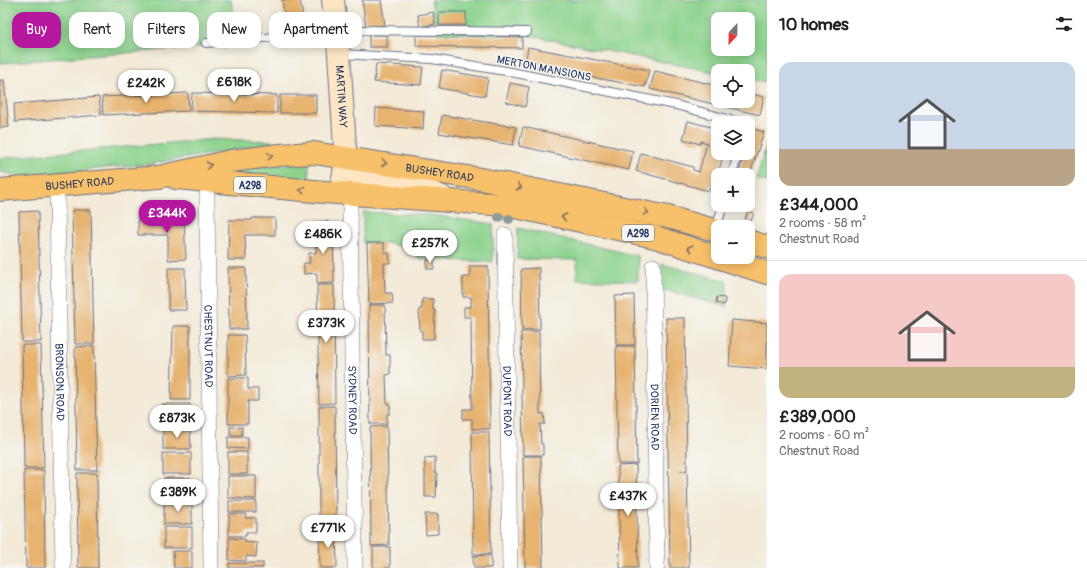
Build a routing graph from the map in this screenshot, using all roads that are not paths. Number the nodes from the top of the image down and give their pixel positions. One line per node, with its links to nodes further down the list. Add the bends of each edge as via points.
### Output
1 (333, 0): 2 (main road, MARTIN WAY)
2 (335, 12)
3 (362, 30): 4 (lane, via 437,29)
4 (527, 32)
5 (269, 37): 6 (lane)
6 (206, 43)
7 (338, 48): 8 (main road, MARTIN WAY)
8 (339, 54): 9 (lane, MERTON MANSIONS, via 432,59 476,66); 10 (main road, MARTIN WAY)
9 (715, 116)
10 (346, 160): 11 (main road, BUSHEY ROAD / A298, one-way to 10, via 231,161 279,155 314,153); 15 (main road, MARTIN WAY); 16 (main road, BUSHEY ROAD, via 357,173 430,192); 17 (main road, BUSHEY ROAD / A298, one-way to 17, via 481,179 668,217)
11 (159, 176): 12 (main road, BUSHEY ROAD / A298); 15 (main road, BUSHEY ROAD / A298, one-way to 11)
12 (0, 190)
13 (207, 195): 24 (street, CHESTNUT ROAD)
14 (57, 197): 23 (street, BRONSON ROAD)
15 (345, 200): 16 (main road, BUSHEY ROAD / A298); 25 (street, SYDNEY ROAD)
16 (448, 200): 22 (main road, BUSHEY ROAD / A298, one-way to 16, via 647,235 506,205)
17 (711, 229)
18 (505, 235): 26 (street, DUPONT ROAD)
19 (755, 243): 20 (main road)
20 (767, 247)
21 (652, 266): 27 (street, DORIEN ROAD)
22 (767, 273)
23 (63, 568)
24 (211, 568)
25 (355, 568)
26 (510, 568)
27 (657, 568)

